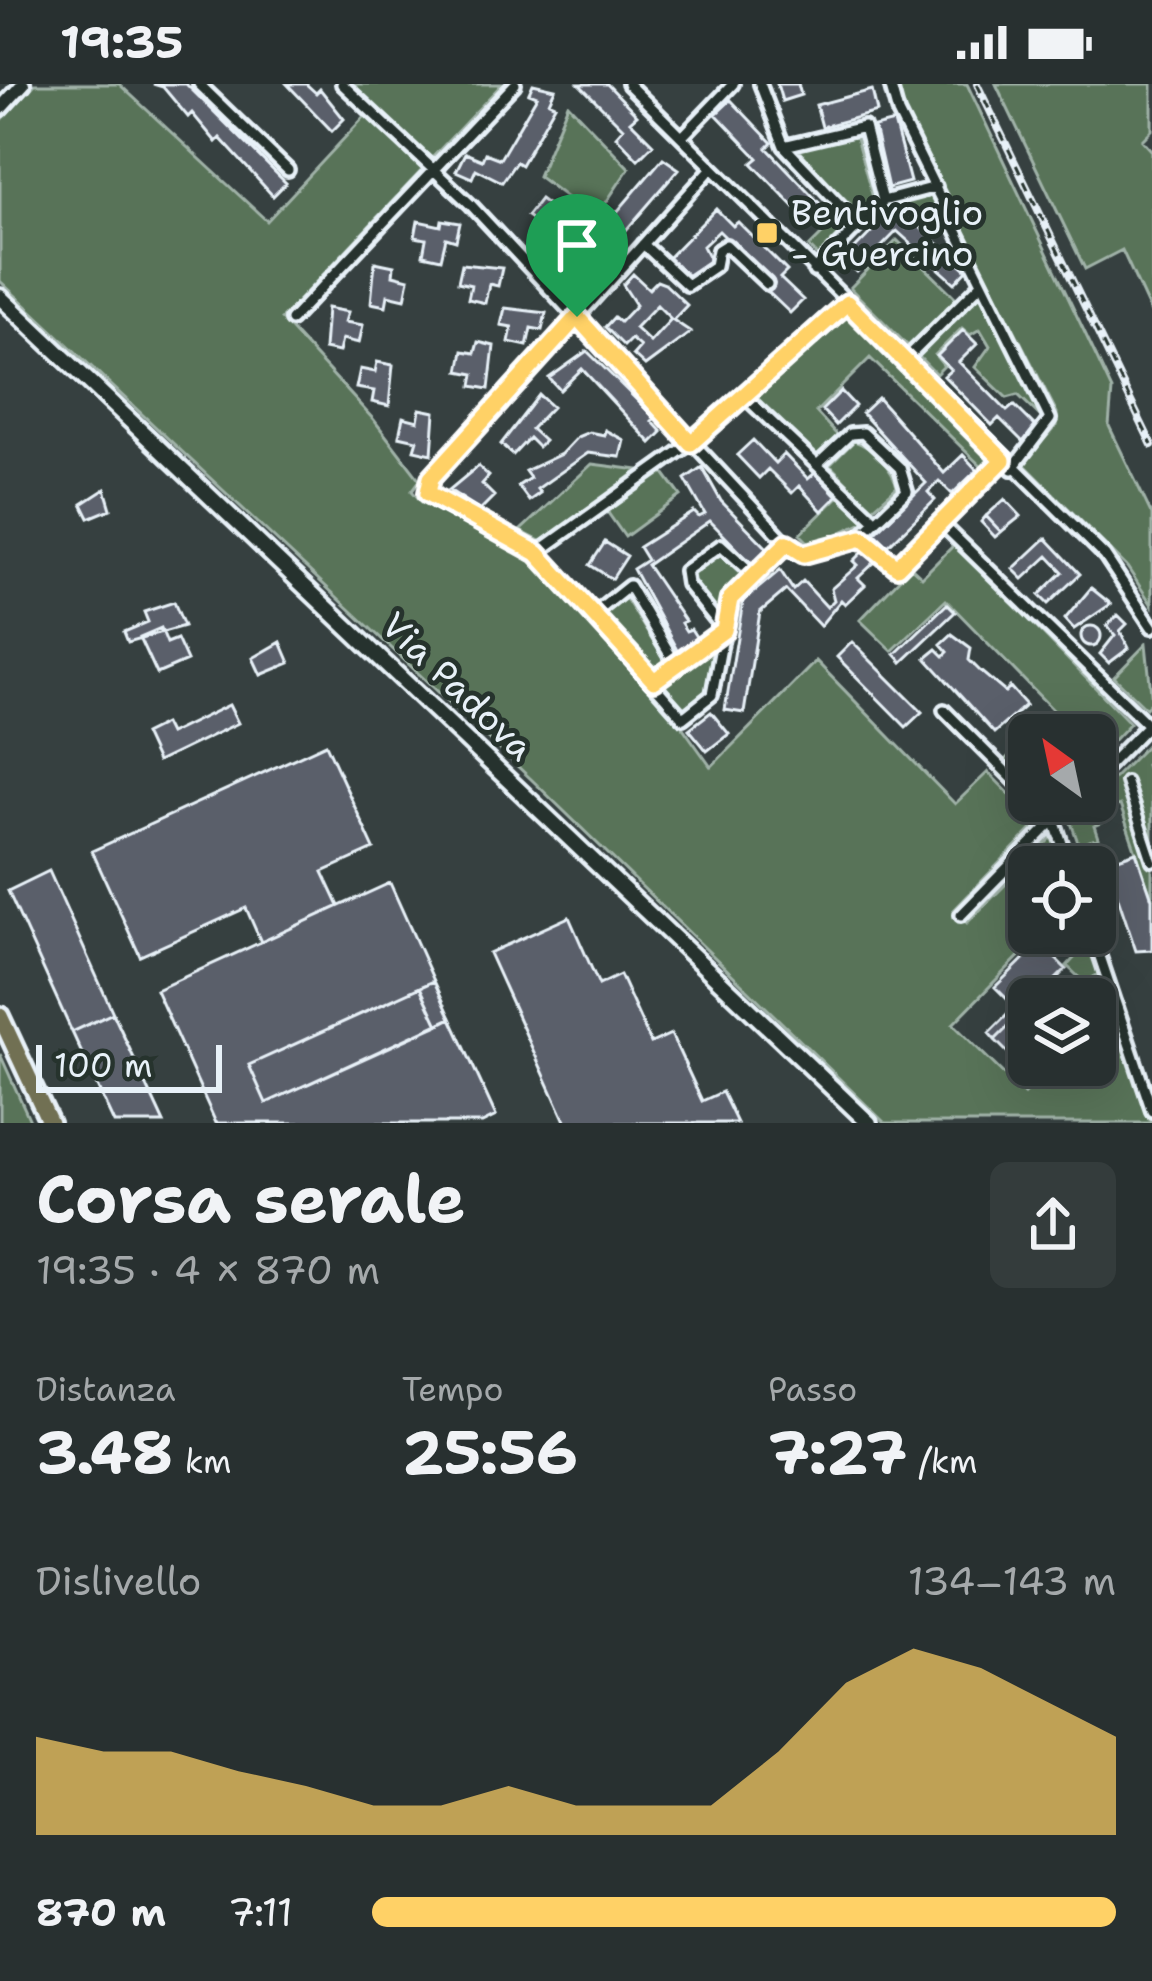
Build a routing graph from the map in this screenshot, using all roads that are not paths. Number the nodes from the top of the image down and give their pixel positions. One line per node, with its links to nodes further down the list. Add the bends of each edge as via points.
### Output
1 (200, 84): 14 (street)
2 (342, 84): 13 (street)
3 (515, 84): 13 (street)
4 (628, 84): 10 (street)
5 (733, 84): 10 (street)
6 (760, 84): 11 (street)
7 (890, 84): 15 (street)
8 (16, 86): 9 (street)
9 (0, 109)
10 (682, 137): 12 (street)
11 (784, 146): 16 (street, via 864,127); 17 (street)
12 (712, 168): 18 (street); 19 (street)
13 (433, 169): 24 (street); 25 (street)
14 (288, 170)
15 (936, 187): 16 (street); 20 (street)
16 (883, 200): 17 (street)
17 (859, 226): 19 (street)
18 (643, 244): 21 (street, via 687,285 715,266 726,245); 24 (street)
19 (814, 271): 23 (street)
20 (982, 283): 26 (street); 31 (street, via 1050,419)
21 (767, 284)
22 (0, 297): 55 (main road, Via Padova)
23 (847, 303): 26 (street); 27 (street)
24 (577, 317): 28 (street); 36 (street, via 431,478 428,493)
25 (291, 320)
26 (904, 361): 29 (street)
27 (743, 395): 28 (street); 30 (street)
28 (691, 443): 35 (street); 36 (street)
29 (1003, 460): 31 (street); 33 (street)
30 (817, 465): 32 (street); 32 (street, via 850,434 869,435 908,487)
31 (1012, 470): 39 (street, via 1105,556)
32 (876, 521): 34 (street)
33 (941, 523): 34 (street, via 897,567); 44 (street)
34 (858, 538): 35 (street, via 804,554)
35 (787, 543): 37 (street)
36 (537, 553): 38 (street)
37 (754, 575): 40 (street, via 730,599); 40 (street, via 721,545 682,575)
38 (593, 614): 41 (street, via 629,586); 42 (street)
39 (1152, 627)
40 (724, 630): 41 (street); 42 (street, via 712,695 683,718)
41 (676, 665): 42 (street)
42 (654, 681)
43 (944, 710): 46 (street)
44 (1150, 723): 45 (street)
45 (1116, 758)
46 (1008, 774)
47 (1126, 782): 49 (street)
48 (1052, 822): 50 (street)
49 (1152, 861)
50 (961, 915)
51 (1099, 954): 53 (street)
52 (0, 1016): 54 (main road)
53 (1152, 1111)
54 (50, 1123)
55 (869, 1123)

